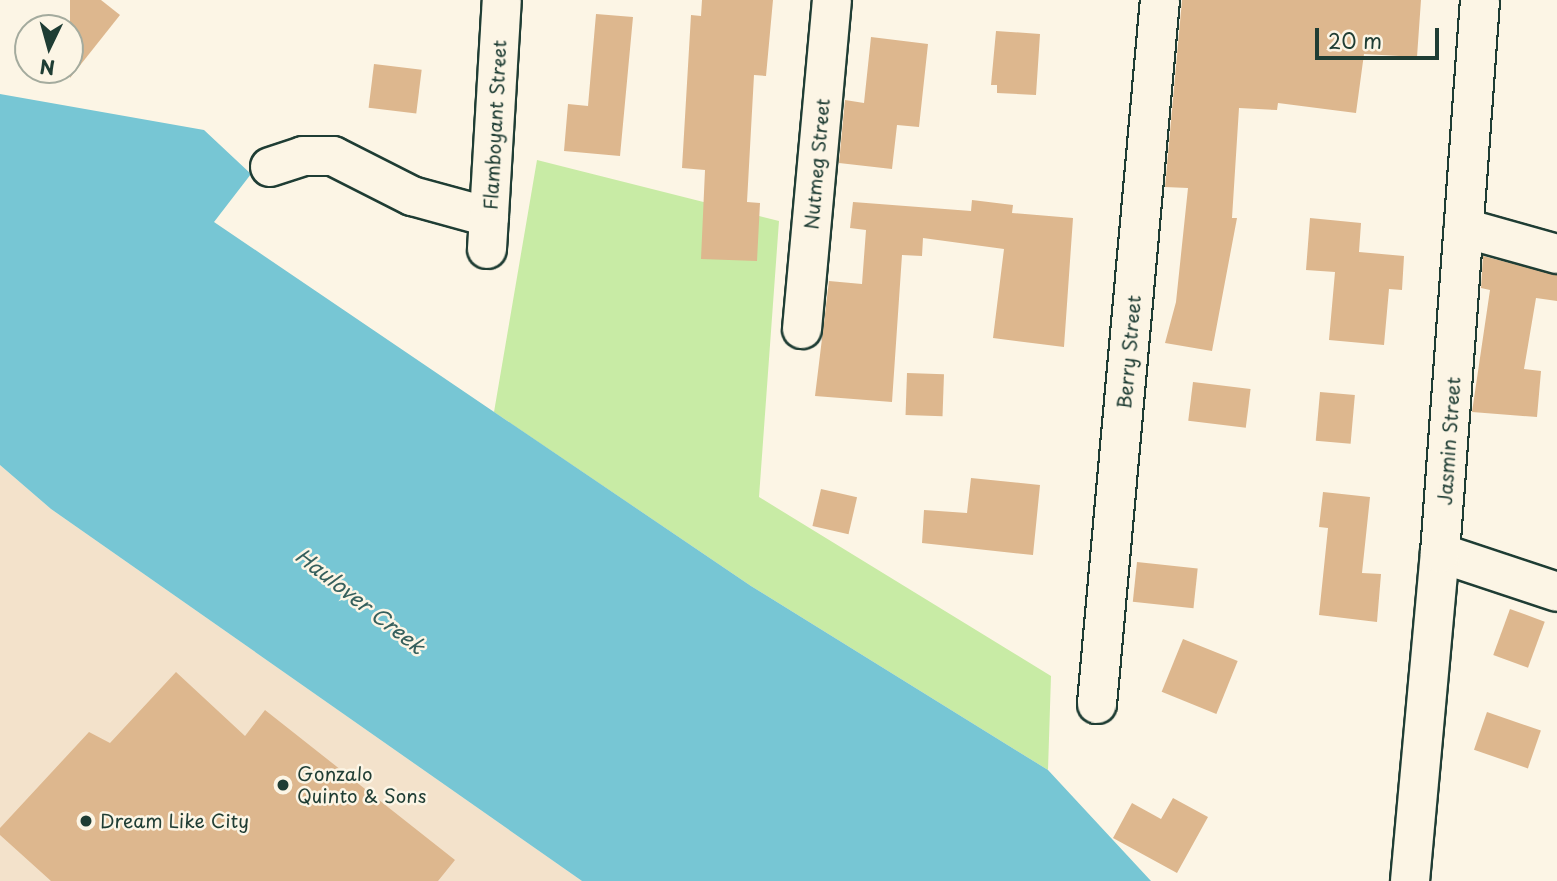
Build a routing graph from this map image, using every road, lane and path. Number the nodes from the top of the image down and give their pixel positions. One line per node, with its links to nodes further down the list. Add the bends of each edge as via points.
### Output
1 (502, 0): 5 (street, Flamboyant Street, via 488,233 333,156 303,156)
2 (832, 0): 8 (street, Nutmeg Street)
3 (1160, 0): 11 (street, Berry Street)
4 (1480, 0): 6 (street, Jasmin Street)
5 (270, 167)
6 (1464, 228): 7 (street); 9 (street, Jasmin Street)
7 (1557, 254)
8 (802, 329)
9 (1440, 553): 10 (street); 12 (street, Jasmin Street)
10 (1557, 593)
11 (1097, 705)
12 (1410, 881)

